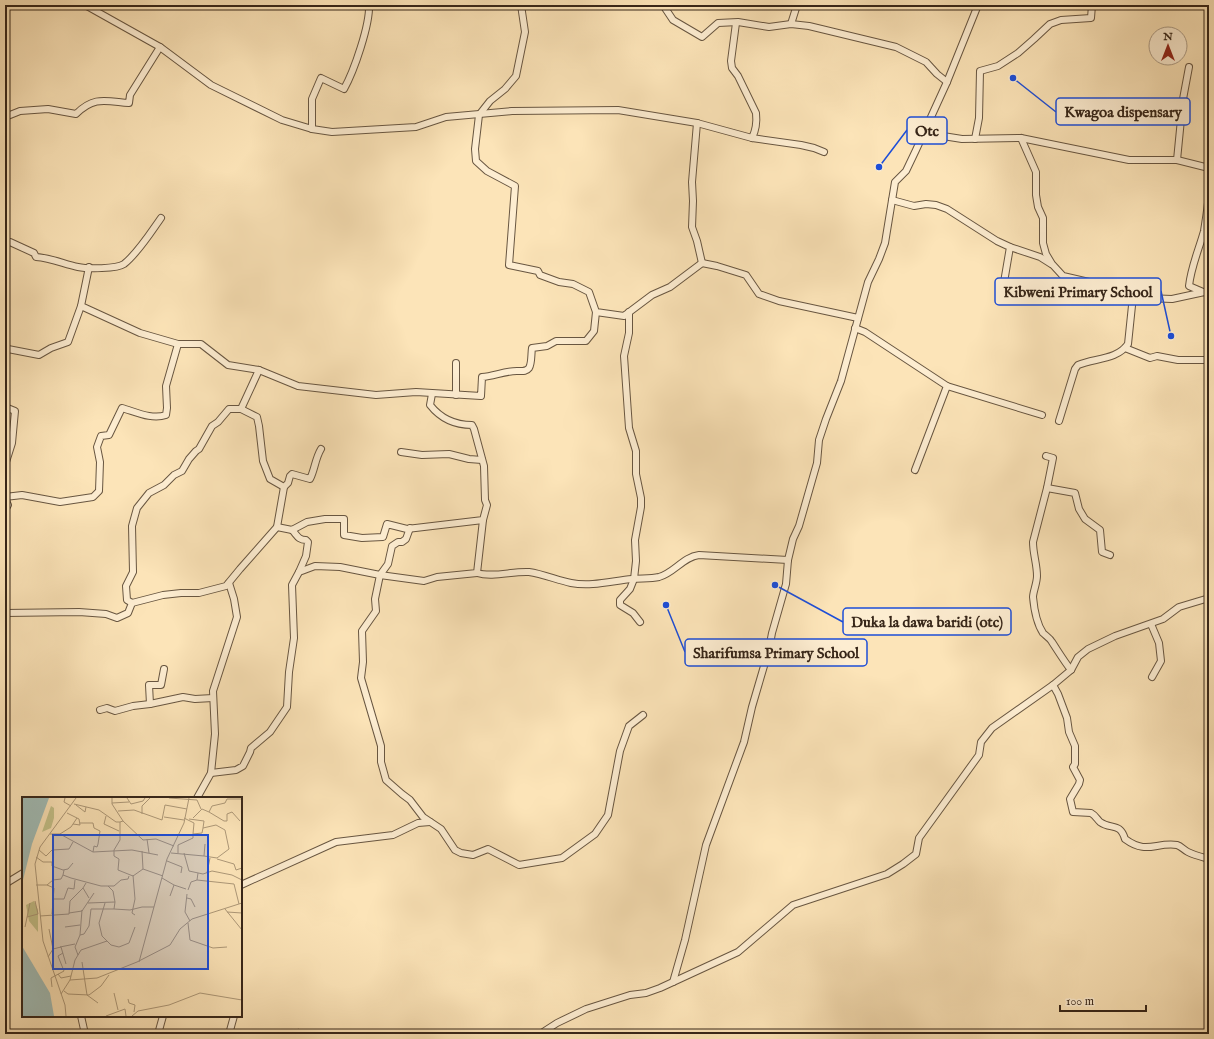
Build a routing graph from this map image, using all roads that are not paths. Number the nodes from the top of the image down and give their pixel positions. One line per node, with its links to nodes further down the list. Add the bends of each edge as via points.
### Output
1 (85, 5): 10 (street)
2 (369, 5): 16 (street, via 370,15 350,80 344,89 321,78 312,99)
3 (521, 5): 13 (street, via 525,32 516,76)
4 (662, 5): 8 (street, via 673,20 702,37 718,24)
5 (798, 5): 9 (street)
6 (978, 5): 12 (street)
7 (1092, 5): 20 (street, via 1091,18 1061,20 1050,24 1018,53 998,66 980,71)
8 (736, 23): 9 (street, via 769,26); 18 (street, via 731,61 732,68 756,113 756,127)
9 (791, 24): 12 (street, via 896,47 926,62)
10 (160, 47): 14 (street, via 130,95 129,103 99,100 83,107 76,114 48,109 20,111); 16 (street, via 211,85 282,120)
11 (1189, 67): 22 (street)
12 (947, 82): 17 (street)
13 (478, 115): 15 (street, via 618,110); 16 (street, via 446,117 416,127 332,132); 36 (street, via 476,161 487,171 515,186 509,265 538,271 540,275 573,284 589,292)
14 (5, 117)
15 (697, 123): 18 (street); 29 (street, via 692,182 692,226)
16 (312, 129)
17 (924, 133): 20 (street); 25 (street, via 906,171 895,182)
18 (752, 138): 21 (street, via 800,145)
19 (1021, 138): 20 (street); 22 (street, via 1129,160); 30 (street, via 1036,172 1036,195 1043,218 1043,243)
20 (975, 139)
21 (824, 152)
22 (1177, 160): 23 (street)
23 (1209, 168)
24 (1209, 193): 32 (street, via 1208,211 1189,286)
25 (892, 200): 28 (street, via 914,206 926,204 947,209); 38 (street, via 885,243 868,282)
26 (161, 218): 31 (street, via 123,265)
27 (5, 242): 31 (street, via 34,253 36,257)
28 (1010, 247): 30 (street); 33 (street)
29 (702, 263): 37 (street); 38 (street, via 746,275 759,294 779,301)
30 (1052, 264): 34 (street, via 1063,276 1102,285)
31 (89, 268): 35 (street)
32 (1206, 292): 34 (street, via 1172,299)
33 (1002, 294)
34 (1133, 296): 41 (street, via 1128,344)
35 (81, 306): 40 (street, via 140,333); 42 (street, via 68,342 39,355)
36 (596, 312): 37 (street, via 624,316); 48 (street, via 594,331 586,340 556,341 547,346 532,348 531,364 528,369 482,377 481,396)
37 (629, 312): 72 (street, via 629,333 624,356 627,406 629,428 636,450 636,474 641,498 635,540)
38 (858, 318): 39 (street)
39 (855, 328): 46 (street); 68 (street, via 841,382 821,433 817,463)
40 (178, 344): 45 (street, via 201,344 228,365); 61 (street, via 166,386 166,415 159,417 122,408 109,436 101,436 97,447 100,462 99,490 93,497 60,502 22,495)
41 (1125, 348): 43 (street, via 1150,358 1157,356 1178,360); 52 (street, via 1114,355 1078,365)
42 (5, 349)
43 (1209, 360)
44 (456, 363): 48 (street)
45 (259, 370): 47 (street, via 298,386 376,395 416,392); 50 (street)
46 (947, 386): 51 (street); 58 (street)
47 (432, 394): 48 (street); 56 (street, via 430,405 437,414 459,425 472,425)
48 (456, 394)
49 (5, 407): 57 (street, via 15,411 12,443)
50 (241, 409): 59 (street, via 257,417 263,461 270,479); 75 (street, via 228,409 212,426 182,471 142,499 132,526 133,572 126,586 127,600)
51 (1042, 415)
52 (1059, 421)
53 (320, 449): 59 (street, via 310,479 292,474)
54 (401, 452): 56 (street, via 422,455 449,454)
55 (1046, 456): 60 (street, via 1052,458)
56 (482, 460): 63 (street, via 487,505)
57 (5, 465)
58 (915, 470)
59 (284, 487): 64 (street)
60 (1047, 488): 67 (street, via 1075,493 1078,510 1100,530 1102,552); 80 (street, via 1033,542 1037,575 1033,596 1044,633 1051,639)
61 (5, 498): 62 (street, via 8,505)
62 (5, 510)
63 (483, 520): 65 (street); 70 (street)
64 (277, 527): 66 (street); 73 (street)
65 (410, 528): 66 (street, via 387,524 383,537 362,538 344,535 344,519 325,519 307,522); 71 (street, via 406,539 392,546 388,564)
66 (292, 530): 69 (street, via 296,536 308,542 306,556)
67 (1110, 555)
68 (788, 560): 72 (street, via 699,555 666,575); 94 (street, via 786,584 744,742 706,845)
69 (299, 572): 71 (street, via 314,566 340,567); 87 (street, via 292,585 294,638 287,707 270,732 251,748 243,766 236,770)
70 (477, 573): 71 (street, via 424,580); 72 (street, via 484,575 530,572 571,583 589,584)
71 (380, 575): 89 (street, via 375,599 376,611 362,631 361,678 381,746 386,780 410,800)
72 (634, 579): 77 (street, via 630,589 620,600 620,605 634,613)
73 (229, 583): 75 (street, via 199,593 163,595); 83 (street, via 237,617)
74 (1209, 598): 78 (street, via 1179,607 1163,620)
75 (132, 603): 76 (street, via 128,613 117,618 106,614 79,612)
76 (5, 613)
77 (640, 622)
78 (1151, 624): 80 (street, via 1115,636 1088,649 1078,657); 81 (street, via 1159,643 1161,661)
79 (164, 669): 84 (street, via 162,685 149,685)
80 (1071, 670): 82 (street)
81 (1152, 677)
82 (1053, 685): 90 (street, via 1075,746 1073,767 1080,780 1070,799 1073,812 1091,813 1100,822 1118,828 1123,832 1125,839 1136,846 1145,848 1178,845 1186,851); 94 (street, via 992,728 981,742 979,754 919,838 916,854 887,874 793,906 738,952)
83 (213, 698): 84 (street, via 195,700 183,697); 87 (street, via 215,734)
84 (150, 704): 85 (street, via 116,711 108,708)
85 (100, 710)
86 (643, 716): 89 (street, via 629,726 620,750 608,815 596,834 562,858 519,866 488,849 472,855 461,853 454,850 441,830)
87 (211, 773): 88 (street)
88 (197, 797)
89 (430, 822): 93 (street, via 418,823 393,835 336,842)
90 (1209, 859)
91 (22, 875): 92 (street)
92 (5, 884)
93 (242, 885)
94 (673, 982): 101 (street, via 646,993 630,995 586,1009)
95 (81, 1017): 98 (street)
96 (163, 1017): 99 (street)
97 (234, 1017): 100 (street)
98 (84, 1034)
99 (158, 1034)
100 (229, 1034)
101 (540, 1034)

